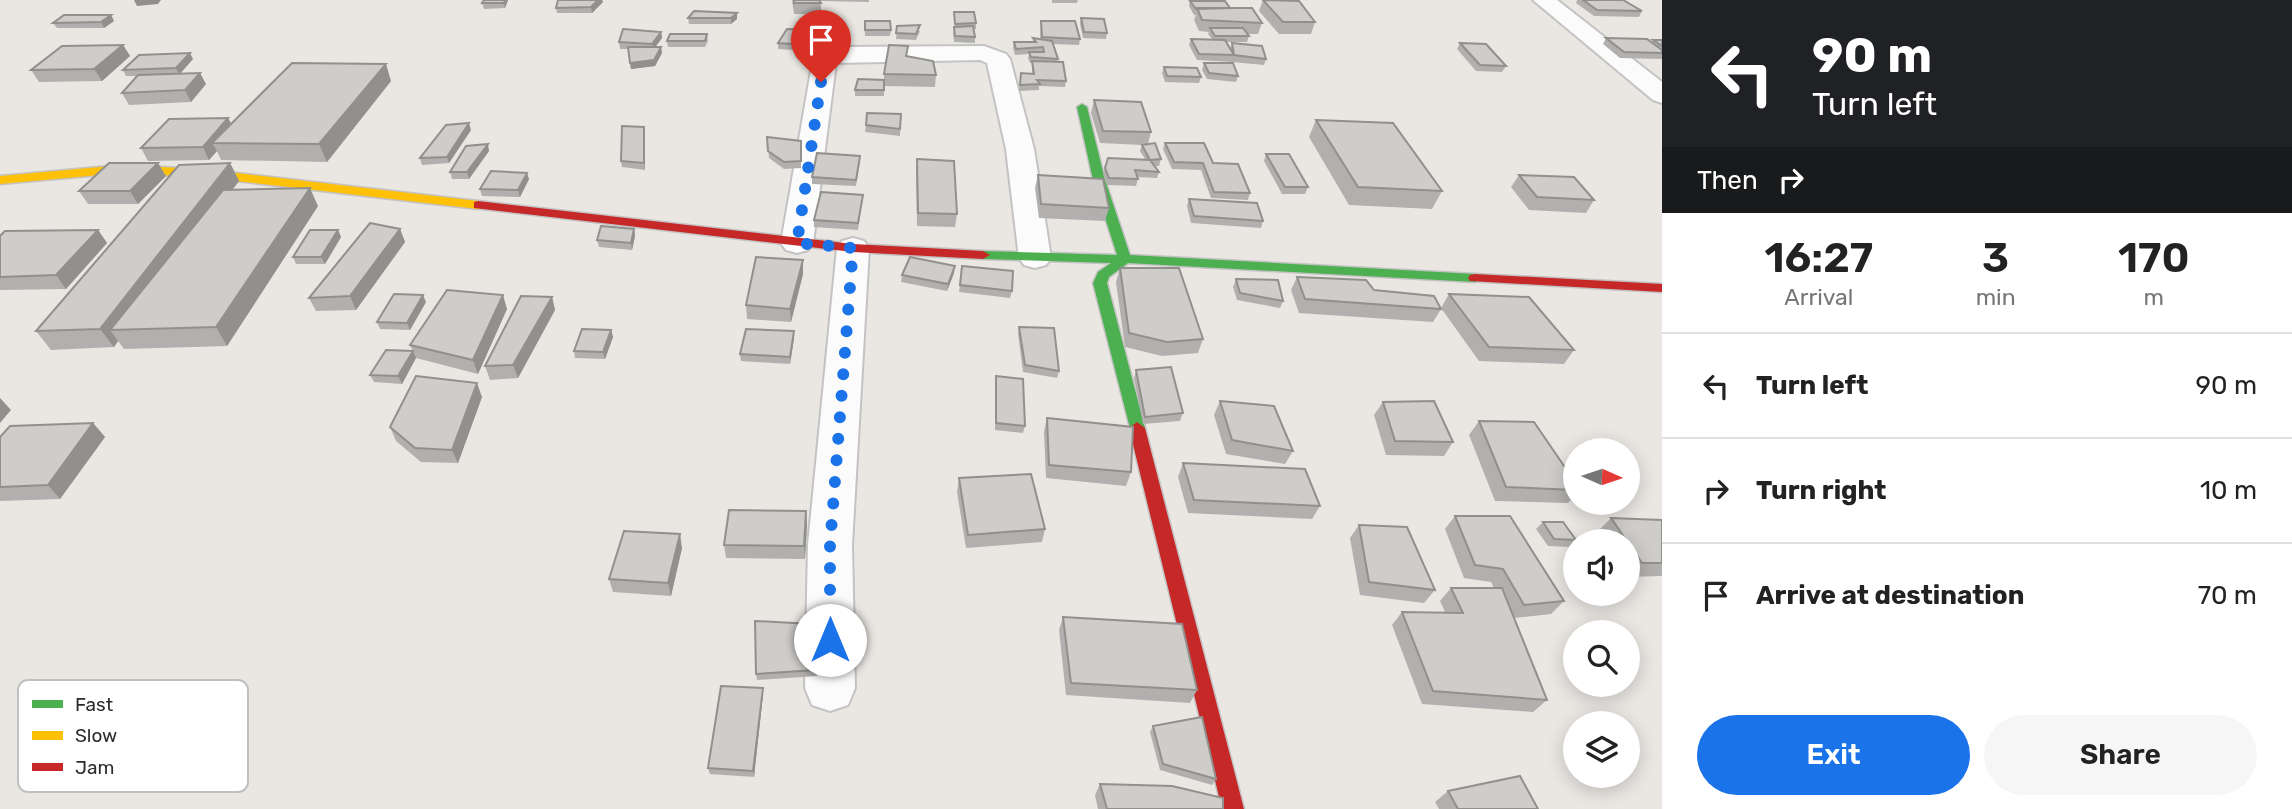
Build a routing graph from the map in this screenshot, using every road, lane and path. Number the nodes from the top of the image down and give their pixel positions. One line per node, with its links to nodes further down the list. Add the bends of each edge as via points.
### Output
1 (1544, 0): 2 (street)
2 (1662, 95)
3 (1082, 107): 8 (street, via 1099,180)
4 (0, 180): 5 (street, via 122,169 201,173)
5 (797, 243): 6 (street); 7 (street, via 825,59 984,53 998,59 1020,149)
6 (853, 248): 7 (street); 10 (street, via 830,545)
7 (1035, 258): 8 (street)
8 (1125, 259): 9 (street); 11 (street, via 1103,275 1100,283)
9 (1662, 288)
10 (830, 688)
11 (1233, 809)

